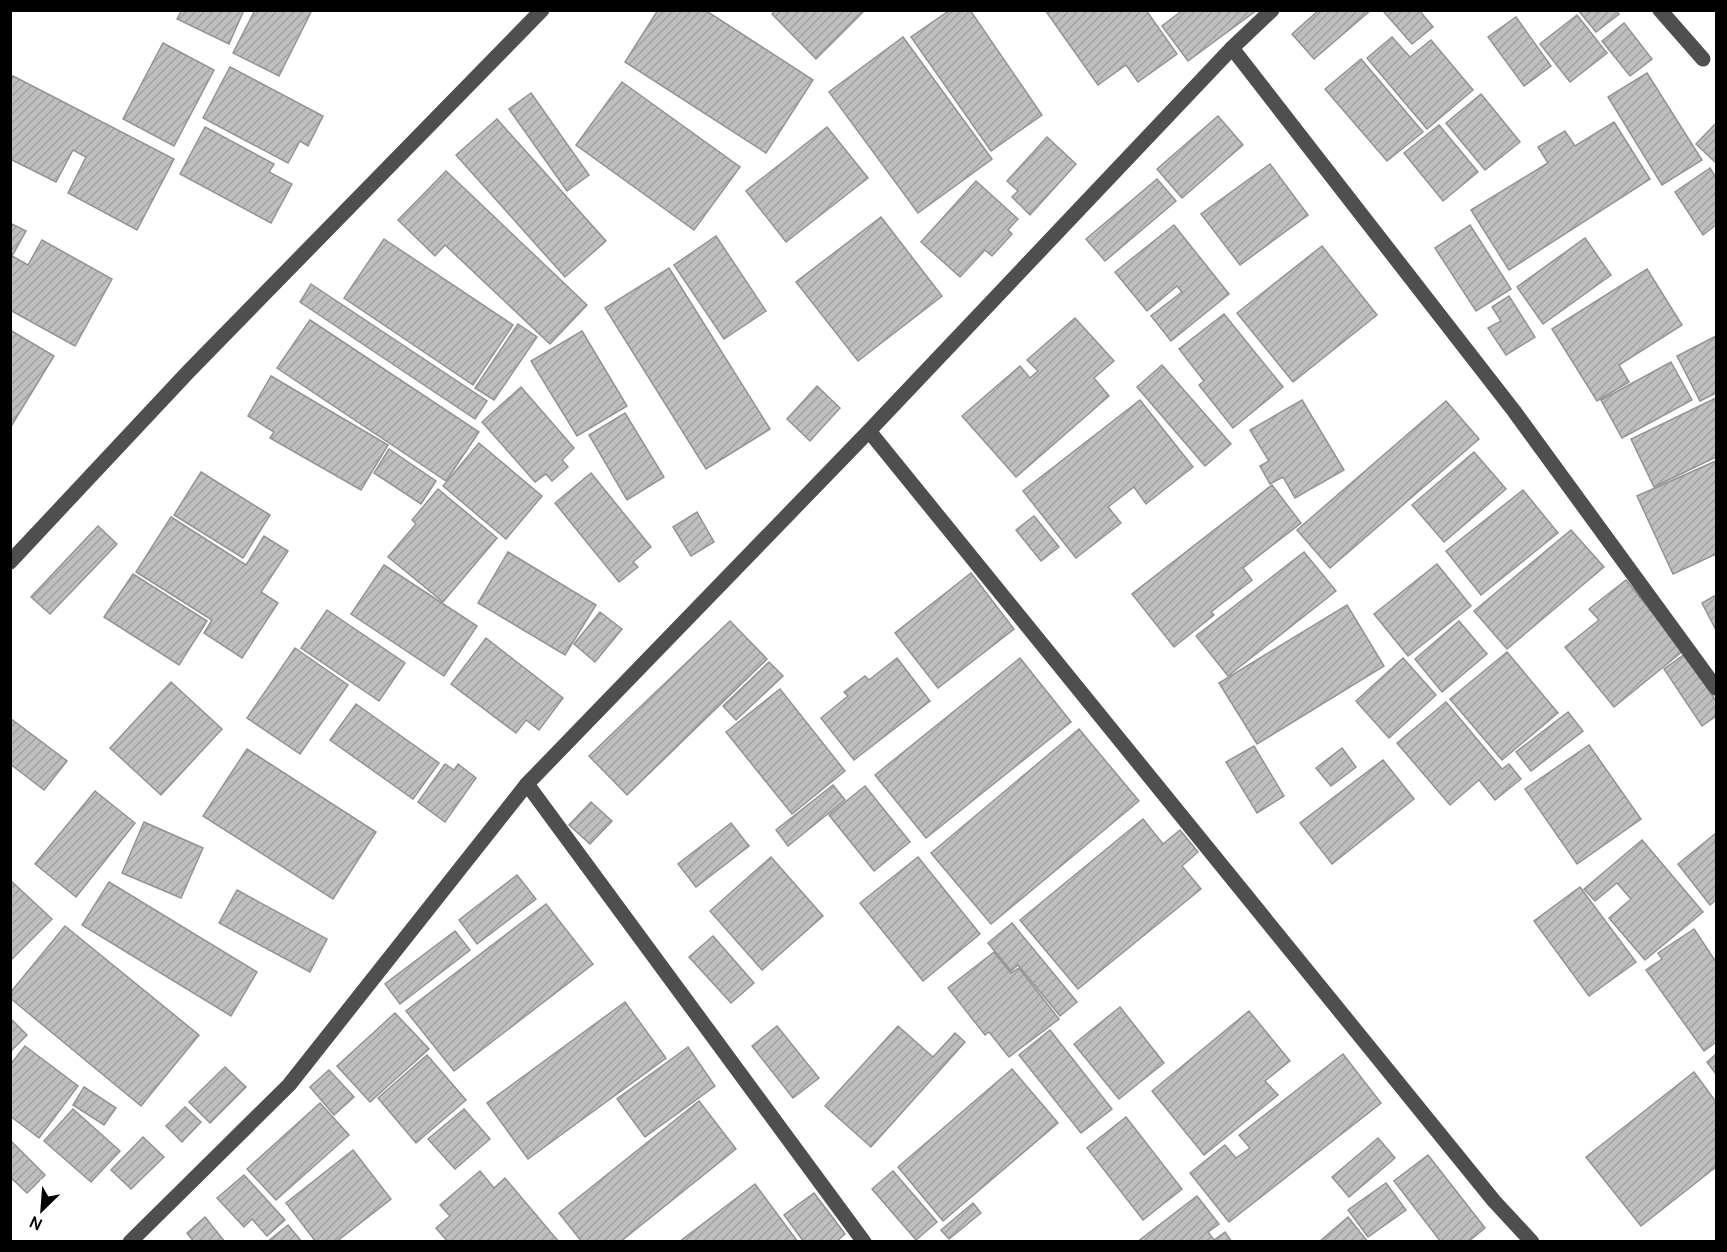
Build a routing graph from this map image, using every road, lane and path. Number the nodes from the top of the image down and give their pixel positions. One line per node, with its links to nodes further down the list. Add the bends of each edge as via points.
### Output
1 (542, 10): 7 (street, via 189,371)
2 (1272, 10): 4 (street)
3 (1660, 10): 5 (street)
4 (1232, 48): 6 (street); 8 (street, via 1514,411)
5 (1703, 59)
6 (869, 431): 9 (street); 12 (street, via 1494,1201)
7 (10, 562)
8 (1716, 688)
9 (527, 784): 10 (street, via 288,1084); 11 (street)
10 (130, 1242)
11 (864, 1242)
12 (1532, 1242)

